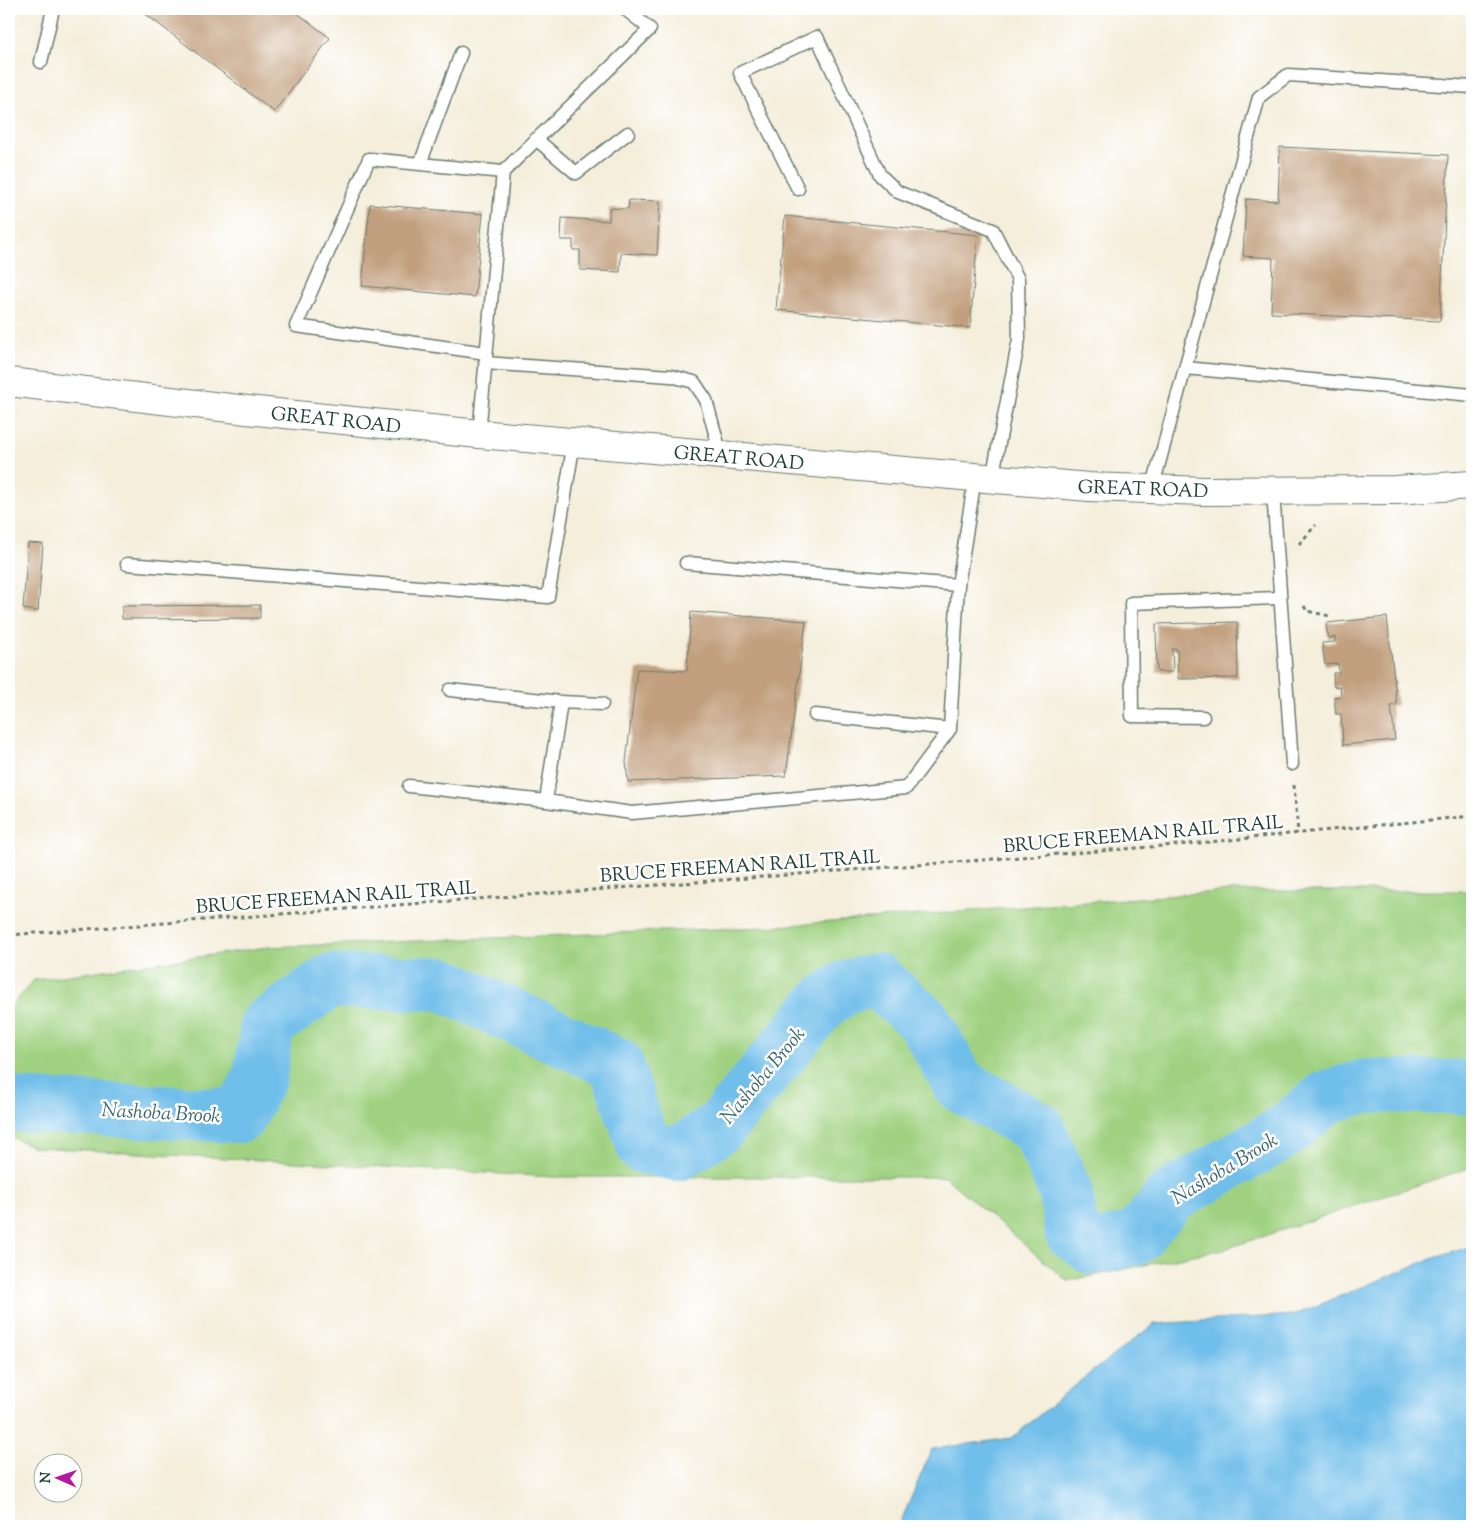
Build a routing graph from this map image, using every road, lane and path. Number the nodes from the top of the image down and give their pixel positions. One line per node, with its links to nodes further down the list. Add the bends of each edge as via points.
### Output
1 (53, 9): 4 (lane)
2 (625, 9): 7 (lane, via 650,29)
3 (461, 53): 8 (lane)
4 (41, 62)
5 (1472, 87): 12 (lane, via 1288,75 1259,97)
6 (628, 133): 7 (lane, via 576,173)
7 (536, 139): 9 (lane)
8 (420, 164): 9 (lane); 11 (lane, via 369,159 296,326)
9 (502, 172): 11 (lane)
10 (798, 189): 18 (lane, via 740,73 817,37 880,175 898,192 993,230 1018,279 1019,339)
11 (485, 358): 15 (lane); 17 (lane, via 671,376 694,382 706,400)
12 (1185, 368): 14 (lane); 20 (lane)
13 (9, 382): 15 (main road, GREAT ROAD)
14 (1472, 394)
15 (479, 434): 16 (main road, GREAT ROAD)
16 (574, 442): 17 (main road, GREAT ROAD); 25 (lane, via 548,597)
17 (721, 455): 18 (main road, GREAT ROAD)
18 (984, 479): 20 (main road, GREAT ROAD); 26 (lane)
19 (1472, 484): 21 (main road, GREAT ROAD, via 1395,490)
20 (1152, 489): 21 (main road, GREAT ROAD)
21 (1273, 491): 27 (lane)
22 (1316, 525): 23 (path, via 1299,543)
23 (1298, 552)
24 (686, 563): 26 (lane)
25 (127, 564)
26 (958, 585): 35 (lane)
27 (1280, 598): 34 (lane, via 1130,604 1132,716); 36 (lane)
28 (1304, 604): 29 (path, via 1306,612)
29 (1330, 616)
30 (450, 690): 31 (lane)
31 (561, 702): 32 (lane); 38 (lane)
32 (602, 704)
33 (816, 715): 35 (lane)
34 (1203, 717)
35 (950, 729): 38 (lane, via 906,788 632,813)
36 (1292, 764): 40 (path)
37 (408, 786): 38 (lane)
38 (546, 801)
39 (1472, 816): 40 (path, BRUCE FREEMAN RAIL TRAIL)
40 (1298, 833): 41 (path, BRUCE FREEMAN RAIL TRAIL)
41 (9, 935)

